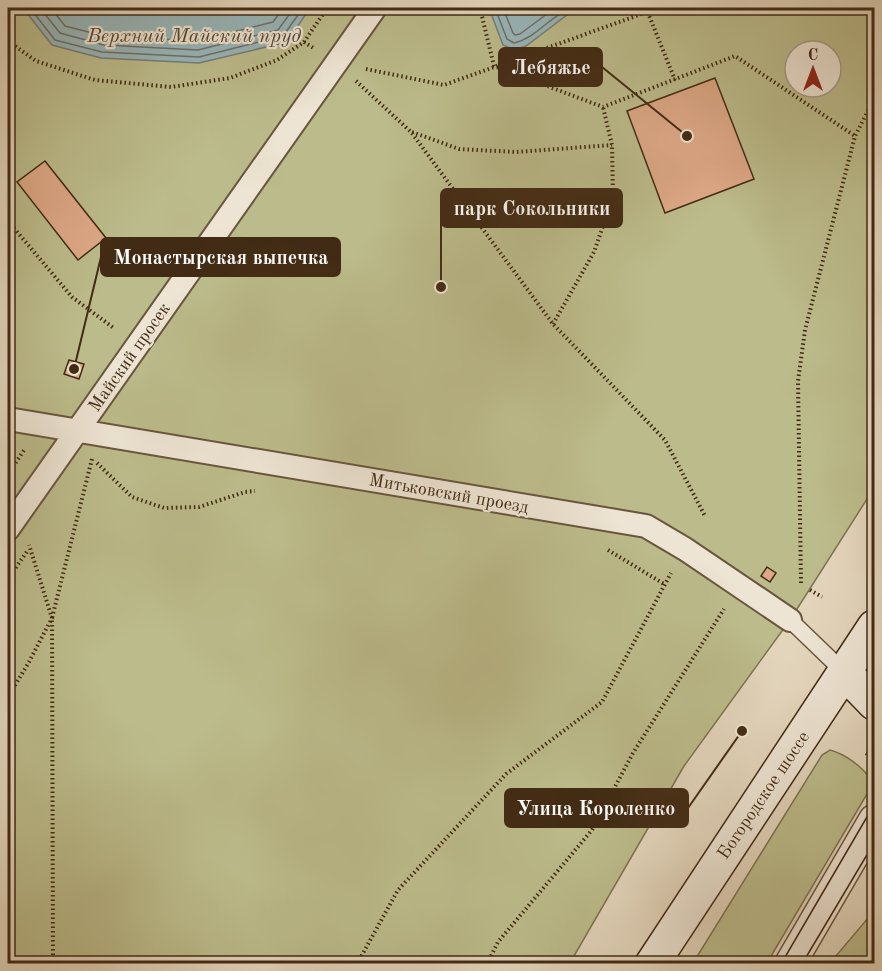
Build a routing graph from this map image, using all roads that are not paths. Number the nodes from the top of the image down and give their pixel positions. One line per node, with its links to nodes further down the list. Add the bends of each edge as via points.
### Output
1 (375, 8): 3 (street, Майский просек)
2 (8, 419): 3 (street, Митьковский проезд)
3 (78, 430): 4 (street, Майский просек); 5 (street, Митьковский проезд, via 646,526)
4 (8, 528)
5 (790, 620): 7 (lane, Митьковский проезд)
6 (874, 627): 7 (main road, Богородское шоссе)
7 (845, 673): 8 (main road); 10 (main road, Богородское шоссе)
8 (874, 703)
9 (874, 820): 11 (street)
10 (652, 963)
11 (790, 963)

